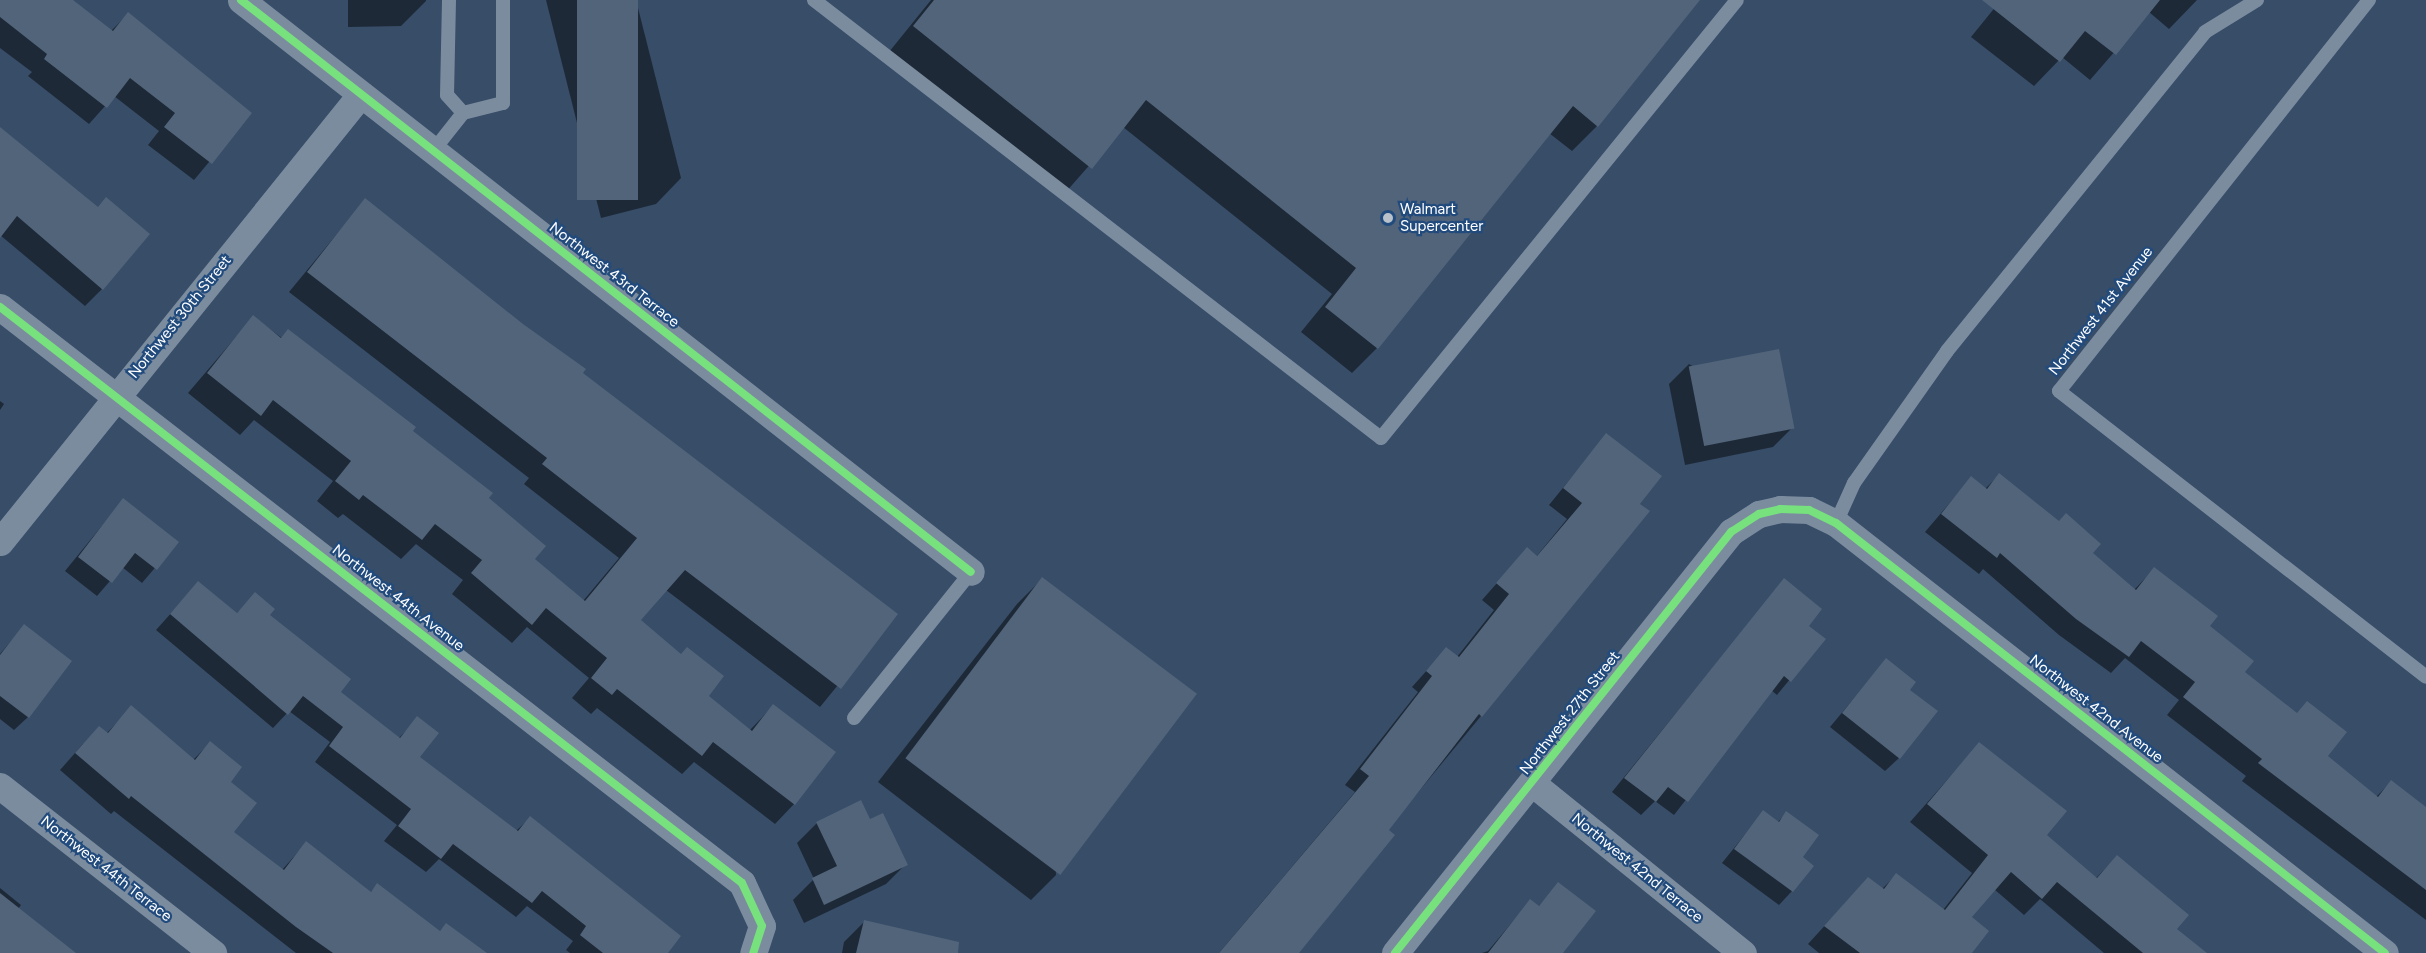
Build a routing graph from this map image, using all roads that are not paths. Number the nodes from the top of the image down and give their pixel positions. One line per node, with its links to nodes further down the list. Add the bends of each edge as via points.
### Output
1 (241, 0): 8 (street, Northwest 43rd Terrace)
2 (449, 0): 9 (lane, via 447,96)
3 (503, 0): 9 (lane, via 503,103)
4 (814, 0): 5 (lane, via 1381,438)
5 (1737, 0)
6 (2257, 0): 14 (lane, via 2205,32 1947,351 1854,483)
7 (2369, 0): 17 (lane, Northwest 41st Avenue, via 2059,391)
8 (361, 94): 10 (street, Northwest 43rd Terrace); 12 (street, Northwest 30th Street)
9 (463, 112): 10 (lane)
10 (433, 151): 16 (street, Northwest 43rd Terrace)
11 (0, 307): 12 (street, Northwest 44th Avenue)
12 (117, 396): 15 (street, Northwest 30th Street); 22 (street, Northwest 44th Avenue, via 742,883 762,926)
13 (1780, 509): 14 (street, Northwest 42nd Avenue, via 1809,510); 19 (street, Northwest 27th Street, via 1759,514 1731,532)
14 (1836, 523): 25 (street, Northwest 42nd Avenue)
15 (0, 542)
16 (971, 572): 18 (lane)
17 (2426, 677)
18 (854, 718)
19 (1532, 783): 23 (street, Northwest 27th Street); 24 (street, Northwest 42nd Terrace)
20 (0, 786): 21 (street, Northwest 44th Terrace)
21 (213, 953)
22 (753, 953)
23 (1395, 953)
24 (1743, 953)
25 (2385, 953)

